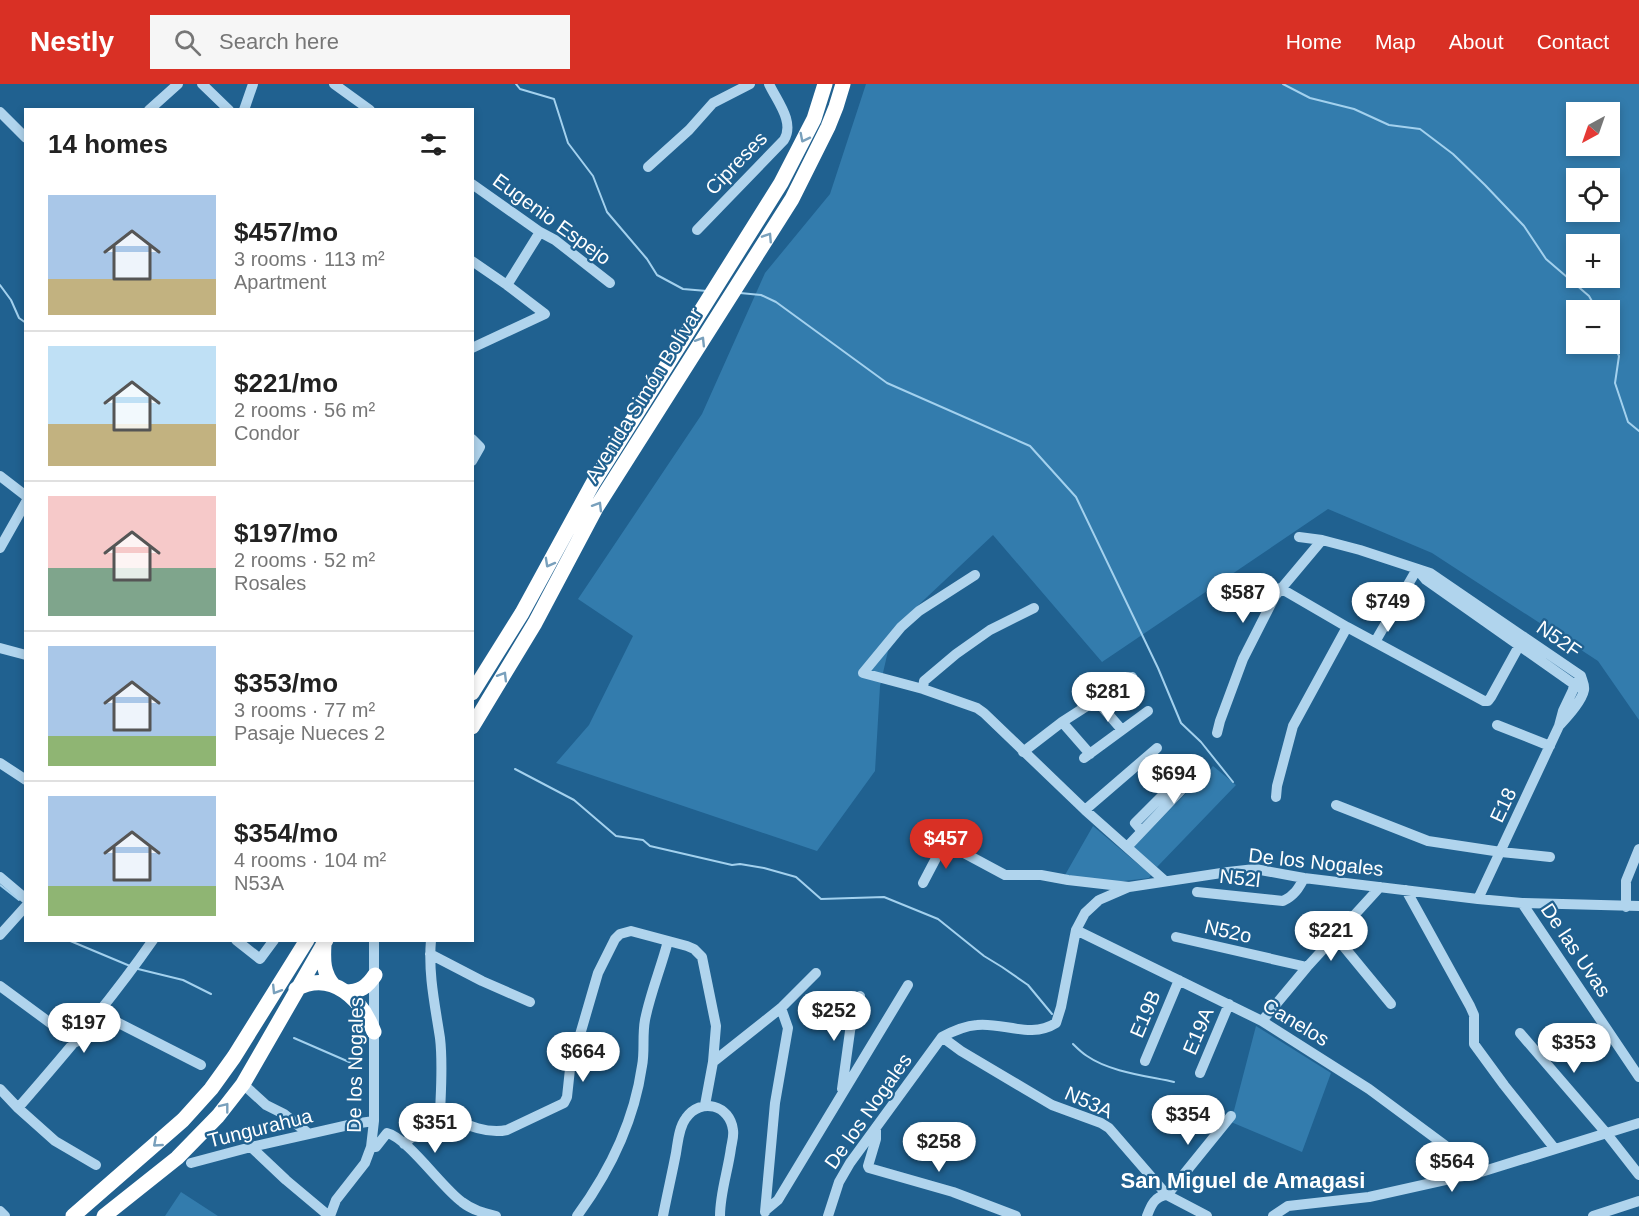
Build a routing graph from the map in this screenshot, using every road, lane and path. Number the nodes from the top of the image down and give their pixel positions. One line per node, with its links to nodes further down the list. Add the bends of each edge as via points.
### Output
1 (178, 84): 9 (street)
2 (202, 84): 10 (street)
3 (253, 84): 11 (street)
4 (334, 84): 12 (street)
5 (750, 84): 15 (street, via 714,103)
6 (769, 84): 17 (street, Cipreses, via 788,122 787,135)
7 (825, 84): 42 (highway, Avenida Simón Bolívar, one-way to 42, via 814,119 781,183 593,483 522,613)
8 (843, 84): 48 (highway, Avenida Simón Bolívar, one-way to 8, via 535,623 596,508 792,199 828,127)
9 (151, 108)
10 (227, 108)
11 (247, 108)
12 (367, 108)
13 (0, 112): 14 (street)
14 (24, 136)
15 (648, 167)
16 (474, 185): 18 (street, Eugenio Espejo)
17 (698, 230)
18 (540, 232): 20 (street, Eugenio Espejo); 21 (street)
19 (474, 262): 21 (street)
20 (610, 284)
21 (507, 285): 22 (street, via 545,314)
22 (474, 347)
23 (474, 441): 24 (street, via 480,447)
24 (474, 457)
25 (0, 476): 26 (street)
26 (24, 494)
27 (24, 506): 30 (street)
28 (1299, 537): 29 (street, N52F)
29 (1322, 540): 31 (street, N52F); 33 (street)
30 (0, 548)
31 (1417, 569): 36 (street, N52F, via 1430,573); 37 (street)
32 (975, 575): 43 (street, via 901,627 863,673)
33 (1280, 588): 35 (street); 52 (street, via 1243,659)
34 (1034, 608): 43 (street, via 990,630 956,654 924,681)
35 (1347, 627): 37 (street); 59 (street, via 1293,726)
36 (1522, 641): 37 (street, via 1488,701); 41 (street, N52F); 44 (street, N52F, via 1581,676)
37 (1375, 642)
38 (0, 648): 39 (street)
39 (24, 654)
40 (1132, 677): 45 (street)
41 (1574, 683): 44 (street); 50 (street, N52F)
42 (474, 690)
43 (923, 690): 55 (street, via 977,708)
44 (1584, 691): 50 (street)
45 (1096, 700): 47 (street); 51 (street)
46 (1148, 711): 51 (street)
47 (1062, 722): 51 (street, via 1087,756); 55 (street)
48 (474, 724)
49 (1497, 725): 53 (street)
50 (1559, 726): 53 (street, E18)
51 (1122, 730)
52 (1217, 733)
53 (1550, 746): 64 (street, E18)
54 (1157, 748): 61 (street)
55 (1023, 752): 61 (street)
56 (0, 763): 57 (street)
57 (24, 779)
58 (1186, 779): 62 (street)
59 (1276, 797)
60 (1336, 805): 64 (street, via 1428,841)
61 (1085, 810): 62 (street)
62 (1127, 848): 68 (street)
63 (1639, 849): 78 (street, via 1626,881)
64 (1501, 852): 65 (street); 75 (street, E18)
65 (1550, 857)
66 (0, 877): 74 (street)
67 (1304, 878): 68 (street, De los Nogales, via 1255,869); 71 (street, De los Nogales); 73 (street, N52l, via 1296,892 1283,901)
68 (1165, 881): 70 (street, De los Nogales)
69 (923, 883): 70 (street, via 941,841 1005,875 1041,875)
70 (1129, 887): 80 (street, De los Nogales, via 1099,900)
71 (1380, 887): 72 (street, De los Nogales); 82 (street)
72 (1406, 890): 75 (street, De los Nogales); 132 (street, via 1474,1015 1474,1044)
73 (1197, 892)
74 (24, 897)
75 (1478, 899): 76 (street, De los Nogales)
76 (1522, 903): 78 (street, De los Nogales); 116 (street, De las Uvas)
77 (1639, 906): 78 (street, De los Nogales)
78 (1626, 907)
79 (24, 908): 81 (street)
80 (1076, 930): 96 (street, Canelos); 110 (street, De los Nogales, via 1056,1023 1034,1030 979,1024)
81 (0, 935)
82 (1335, 936): 93 (street); 104 (street)
83 (1176, 937): 93 (street, N52o)
84 (668, 941): 113 (street, via 694,949 702,957 715,1018); 122 (street, via 631,931 620,934 611,944 598,973 562,1105 500,1132 476,1128); 148 (street, via 645,1019 643,1064 634,1107 604,1176)
85 (152, 942): 106 (street)
86 (239, 942): 87 (street, via 260,959)
87 (273, 942)
88 (306, 942): 144 (highway, one-way to 144, via 211,1089 183,1120)
89 (325, 942): 99 (highway); 100 (highway, via 325,974)
90 (374, 942): 95 (street, De los Nogales)
91 (432, 942): 92 (street)
92 (430, 954): 102 (street); 122 (street, via 442,1068)
93 (1307, 968): 107 (street)
94 (816, 973): 105 (street)
95 (375, 975): 100 (highway, via 363,989); 108 (street, De los Nogales)
96 (1179, 980): 103 (street, Canelos); 112 (street, E19B)
97 (908, 985): 119 (street)
98 (0, 986): 111 (street)
99 (296, 989): 100 (highway, via 315,982); 117 (highway)
100 (340, 989): 108 (highway, via 363,1010)
101 (860, 996): 119 (street, via 851,1024)
102 (530, 1002)
103 (1229, 1004): 107 (street, Canelos); 115 (street, E19A)
104 (1391, 1004)
105 (781, 1008): 113 (street); 141 (street, via 788,1028 775,1103)
106 (99, 1012): 111 (street); 114 (street)
107 (1262, 1020): 135 (street, Canelos, via 1369,1089)
108 (374, 1032): 124 (street, De los Nogales)
109 (1520, 1033): 128 (street)
110 (942, 1037): 126 (street, De los Nogales); 137 (street, N53A, via 1052,1105 1109,1128)
111 (76, 1042): 121 (street)
112 (1145, 1061)
113 (712, 1062): 120 (street)
114 (201, 1065)
115 (1200, 1072)
116 (1639, 1077)
117 (243, 1084): 127 (street); 145 (highway, one-way to 117, via 177,1158)
118 (0, 1089): 121 (street)
119 (840, 1097): 141 (street, via 778,1200)
120 (705, 1105): 149 (street, via 692,1111 681,1127); 150 (street, via 722,1111 733,1129)
121 (18, 1108): 134 (street, via 55,1141)
122 (440, 1113): 129 (street)
123 (1231, 1116): 137 (street)
124 (374, 1122): 127 (street, Tungurahua); 131 (street, De los Nogales)
125 (1639, 1123): 128 (street)
126 (876, 1128): 151 (street, De los Nogales, via 844,1172); 152 (street, via 869,1168 953,1192)
127 (309, 1134): 130 (street, Tungurahua)
128 (1607, 1134): 132 (street); 136 (street)
129 (404, 1144): 131 (street, via 387,1133 376,1147); 147 (street, via 461,1202)
130 (251, 1147): 133 (street, Tungurahua); 146 (street)
131 (371, 1147): 146 (street, De los Nogales, via 362,1168 336,1200)
132 (1555, 1149): 135 (street)
133 (191, 1163)
134 (96, 1164)
135 (1481, 1172): 139 (street, via 1369,1197)
136 (1639, 1175)
137 (1167, 1195): 153 (street, via 1157,1198); 154 (street, N53A)
138 (1639, 1201): 142 (street)
139 (1288, 1206): 155 (street); 156 (street)
140 (0, 1211): 143 (street)
141 (765, 1213)
142 (1598, 1215)
143 (5, 1216)
144 (73, 1216)
145 (104, 1216)
146 (329, 1216)
147 (496, 1216)
148 (577, 1216)
149 (663, 1216)
150 (720, 1216)
151 (828, 1216)
152 (1017, 1216)
153 (1147, 1216)
154 (1207, 1216)
155 (1273, 1216)
156 (1301, 1216)

